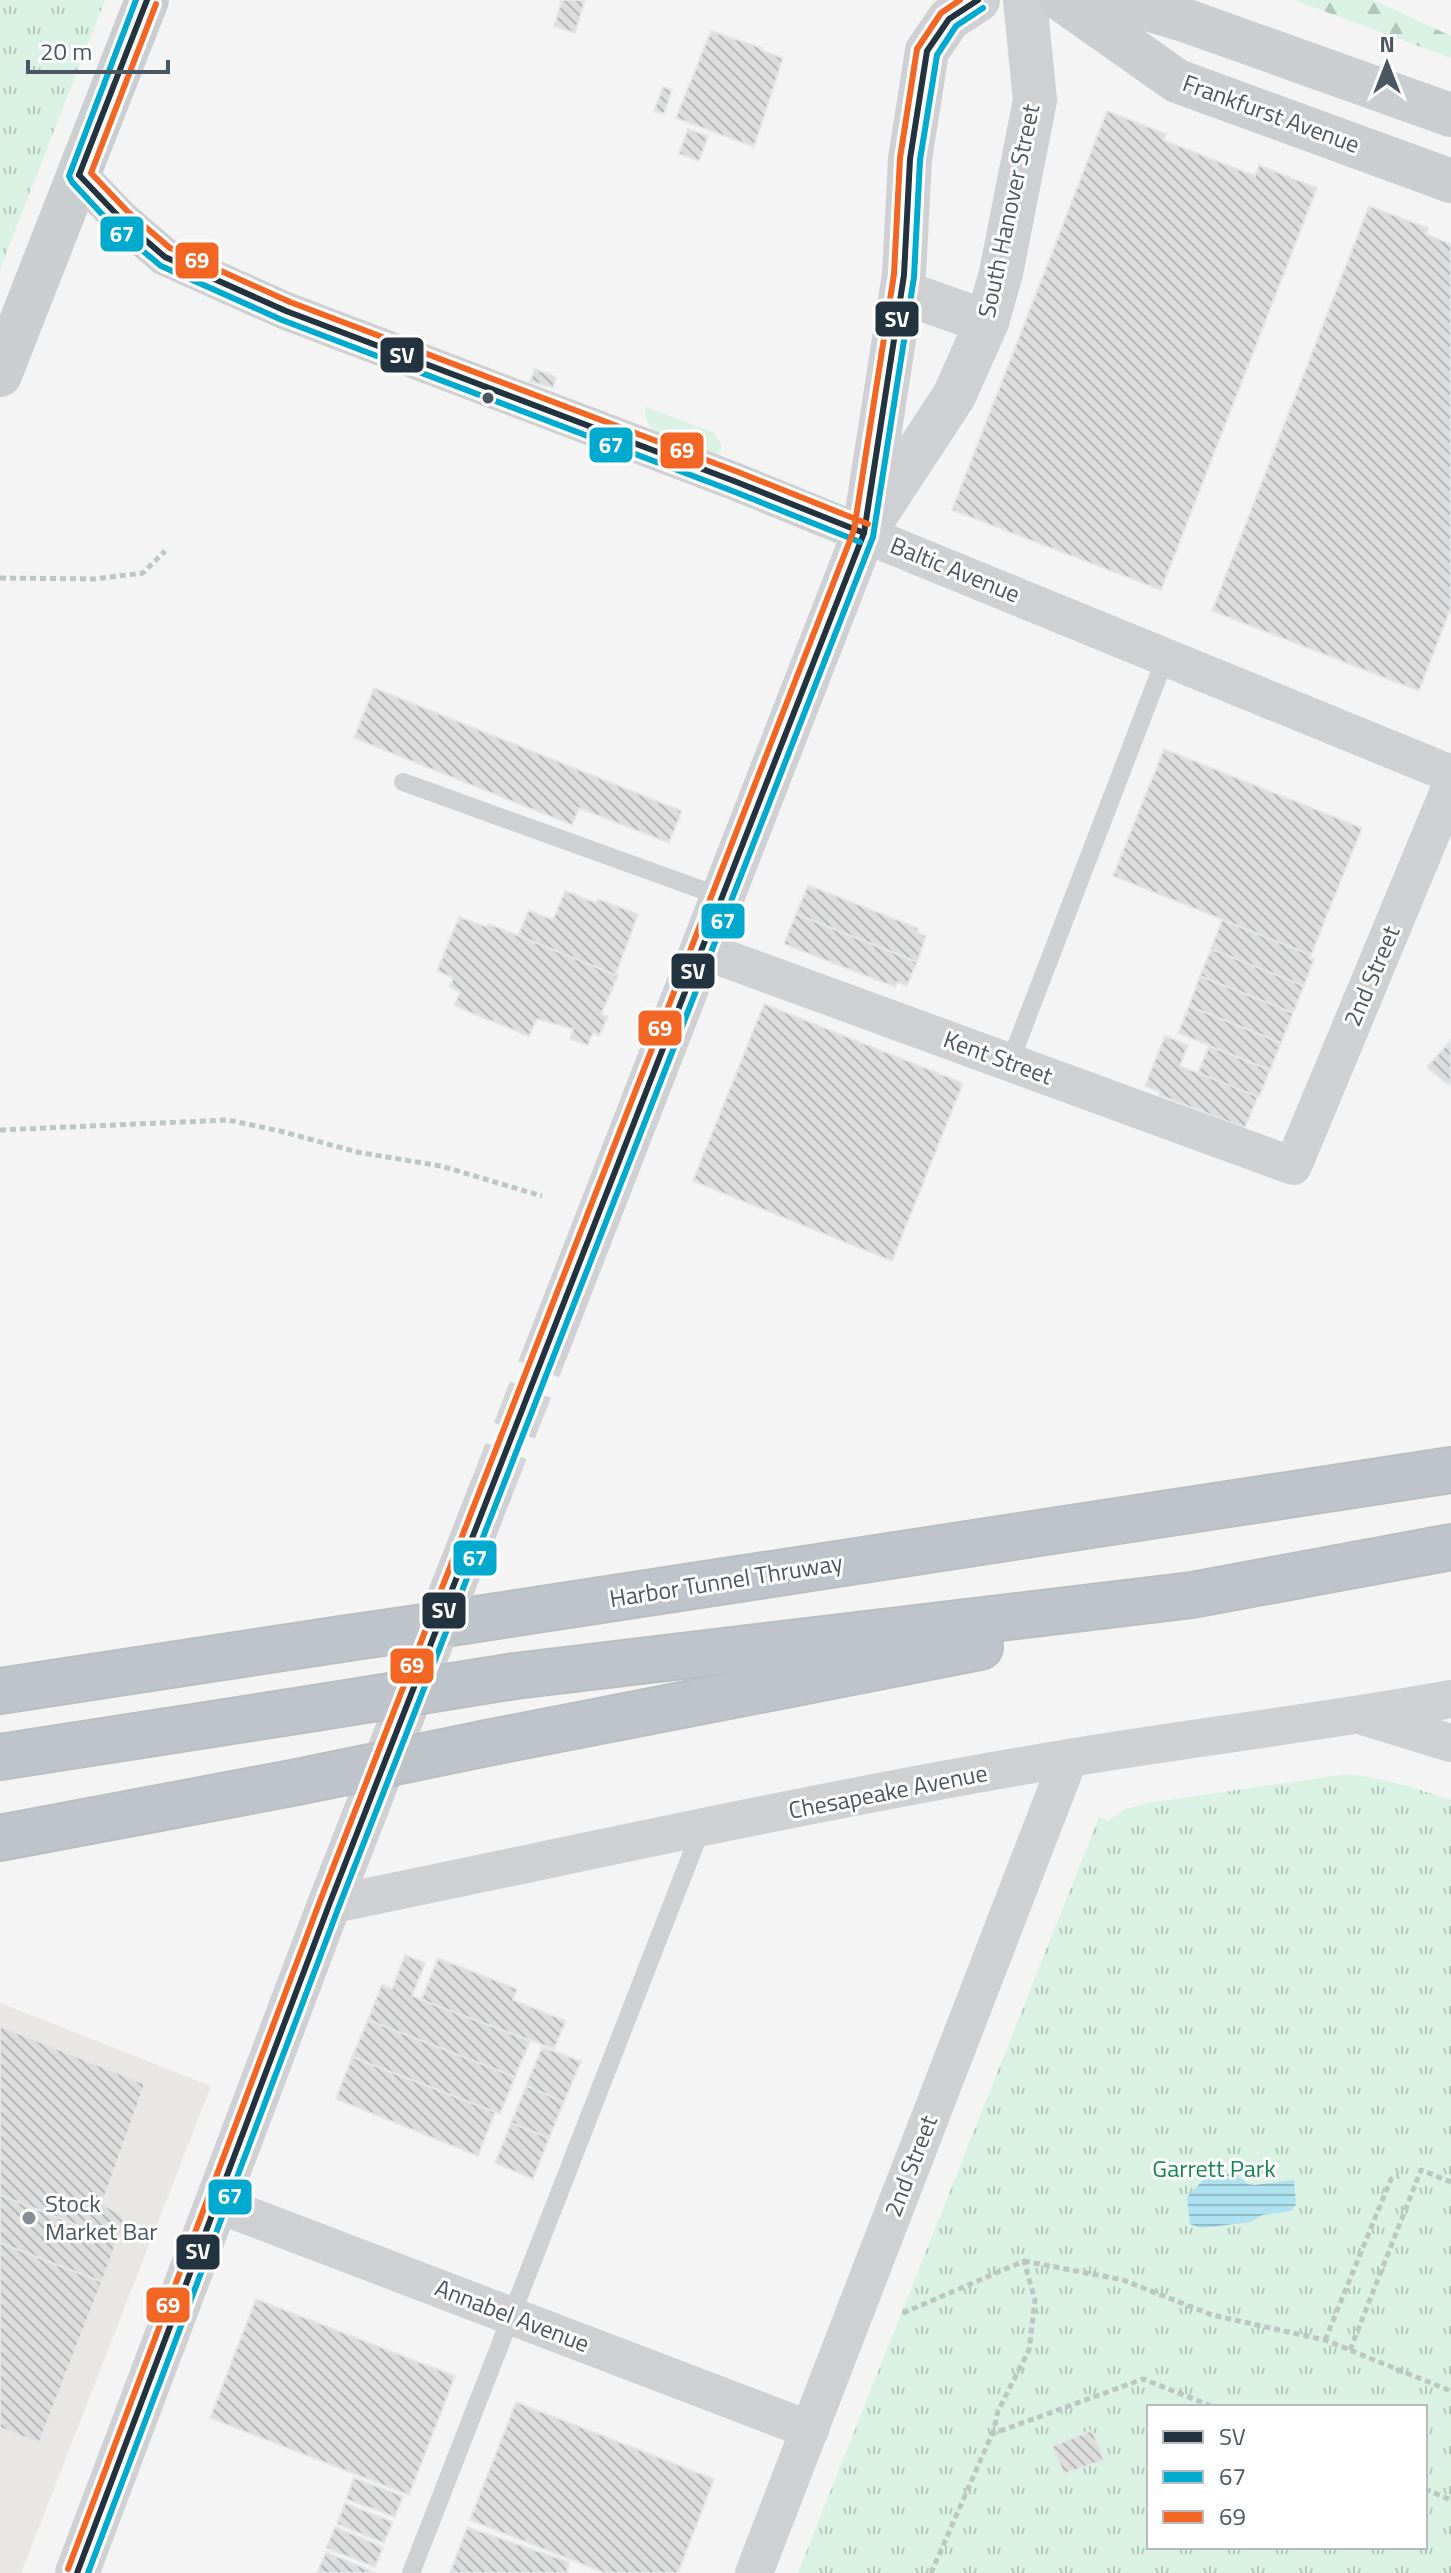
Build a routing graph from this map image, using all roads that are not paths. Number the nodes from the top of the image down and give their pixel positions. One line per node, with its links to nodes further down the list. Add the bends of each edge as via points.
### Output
1 (147, 0): 7 (main road)
2 (978, 0): 9 (main road, South Hanover Street, via 949,19 927,51 910,159)
3 (1025, 0): 10 (main road, South Hanover Street, via 1035,100)
4 (1062, 0): 8 (main road, Frankfurst Avenue, via 1177,81)
5 (1117, 0): 6 (main road)
6 (1451, 115)
7 (79, 175): 11 (main road); 12 (street, Baltic Avenue, via 165,257 286,311)
8 (1451, 181)
9 (902, 292): 10 (main road); 12 (main road, South Hanover Street)
10 (987, 322): 12 (main road, South Hanover Street, via 954,396)
11 (0, 375)
12 (864, 533): 13 (street, Baltic Avenue); 17 (main road, South Hanover Street)
13 (1166, 656): 14 (street, Baltic Avenue); 19 (lane)
14 (1451, 774)
15 (403, 782): 17 (lane)
16 (1451, 786): 20 (street, 2nd Street)
17 (722, 897): 18 (main road, South Hanover Street)
18 (702, 950): 19 (street, Kent Street); 21 (main road, South Hanover Street)
19 (1010, 1062): 20 (street, Kent Street)
20 (1293, 1166)
21 (547, 1348)
22 (1451, 1470): 26 (highway, Harbor Tunnel Thruway, bridge)
23 (490, 1492): 34 (main road)
24 (1451, 1547): 25 (highway)
25 (1192, 1595): 30 (highway, bridge, via 515,1676); 33 (highway, bridge, via 1015,1641)
26 (0, 1691)
27 (1451, 1699): 28 (street, Chesapeake Avenue)
28 (1359, 1715): 29 (street); 31 (street, Chesapeake Avenue)
29 (1451, 1743)
30 (0, 1757)
31 (1069, 1758): 32 (street, Chesapeake Avenue); 37 (street, 2nd Street)
32 (702, 1827): 34 (street, Chesapeake Avenue); 36 (lane)
33 (0, 1838)
34 (329, 1905): 35 (main road)
35 (215, 2203): 36 (street, Annabel Avenue); 38 (main road)
36 (511, 2316): 37 (street, Annabel Avenue); 39 (lane)
37 (810, 2430): 40 (street, 2nd Street)
38 (77, 2573)
39 (411, 2573)
40 (754, 2573)

